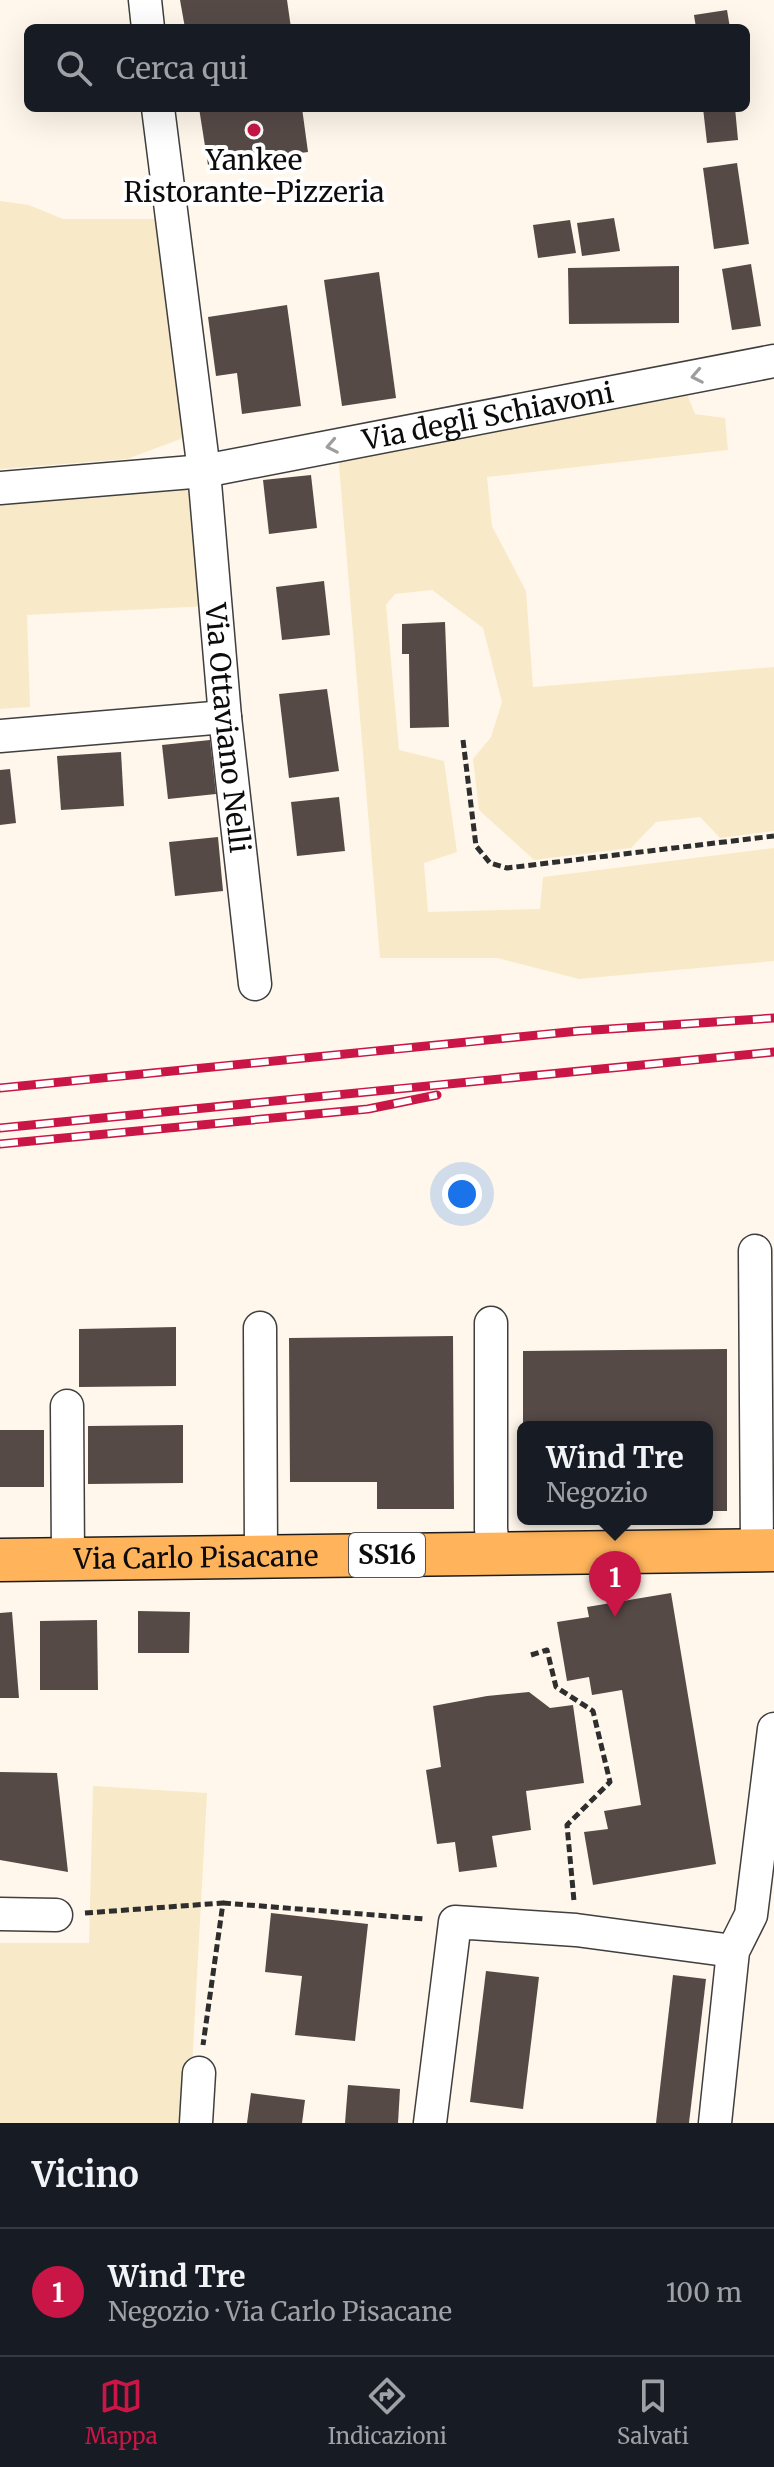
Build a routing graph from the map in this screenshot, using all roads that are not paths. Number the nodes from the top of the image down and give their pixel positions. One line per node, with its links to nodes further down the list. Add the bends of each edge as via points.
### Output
1 (145, 0): 2 (street)
2 (148, 24)
3 (159, 112): 5 (street, Via Ottaviano Nelli)
4 (774, 361): 5 (street, Via degli Schiavoni, one-way to 5)
5 (204, 471): 6 (street, Via degli Schiavoni); 7 (street, Via Ottaviano Nelli)
6 (0, 488)
7 (225, 717): 8 (street); 9 (street, Via Ottaviano Nelli)
8 (0, 736)
9 (255, 984)
10 (755, 1251): 14 (street)
11 (491, 1323): 15 (street)
12 (260, 1328): 16 (street)
13 (67, 1406): 17 (street)
14 (766, 1550): 15 (main road, Via Carlo Pisacane / SS16)
15 (494, 1554): 16 (main road, Via Carlo Pisacane / SS16)
16 (261, 1556): 17 (main road, Via Carlo Pisacane / SS16)
17 (68, 1559): 18 (main road, Via Carlo Pisacane / SS16)
18 (0, 1560)
19 (774, 1729): 22 (street)
20 (0, 1914): 21 (street)
21 (56, 1915)
22 (763, 1916): 23 (street)
23 (733, 1951): 26 (street, via 576,1930 455,1922); 27 (street)
24 (199, 2073): 25 (street)
25 (196, 2123)
26 (430, 2123)
27 (715, 2123)

